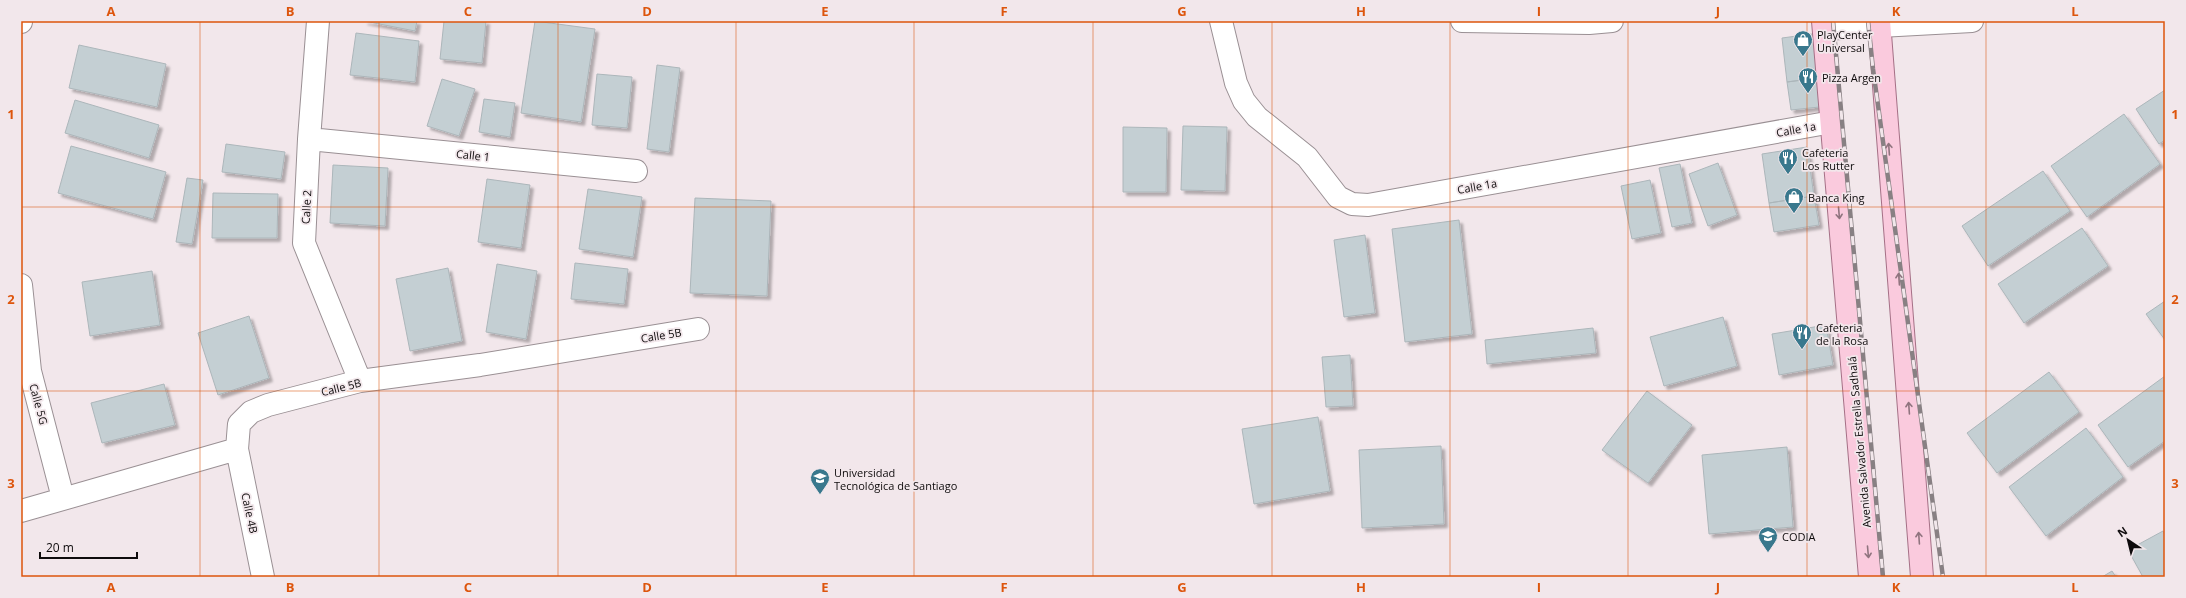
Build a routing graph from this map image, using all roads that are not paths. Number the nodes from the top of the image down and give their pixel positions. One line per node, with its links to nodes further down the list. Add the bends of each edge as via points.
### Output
1 (318, 21): 9 (street, Calle 2)
2 (1220, 21): 8 (street, Calle 1a, via 1236,83 1244,101 1257,117 1307,157 1338,197 1352,204 1368,205)
3 (1462, 21): 4 (street)
4 (1612, 21)
5 (1972, 21): 7 (street)
6 (1820, 24): 7 (street); 8 (main road, Avenida Salvador Estrella Sadhalá)
7 (1879, 24): 19 (main road, one-way to 7)
8 (1832, 122): 18 (main road, Avenida Salvador Estrella Sadhalá, one-way to 18)
9 (309, 139): 10 (street, Calle 1); 13 (street, Calle 2, via 304,243)
10 (636, 171)
11 (21, 285): 15 (street, Calle 5G, via 30,371)
12 (698, 329): 13 (street, Calle 5B, via 480,365)
13 (360, 381): 14 (street, Calle 5B, via 268,405 251,412 239,424)
14 (237, 449): 15 (street); 17 (street, Calle 4B)
15 (63, 498): 16 (street)
16 (21, 511)
17 (263, 577)
18 (1870, 577)
19 (1922, 577)

